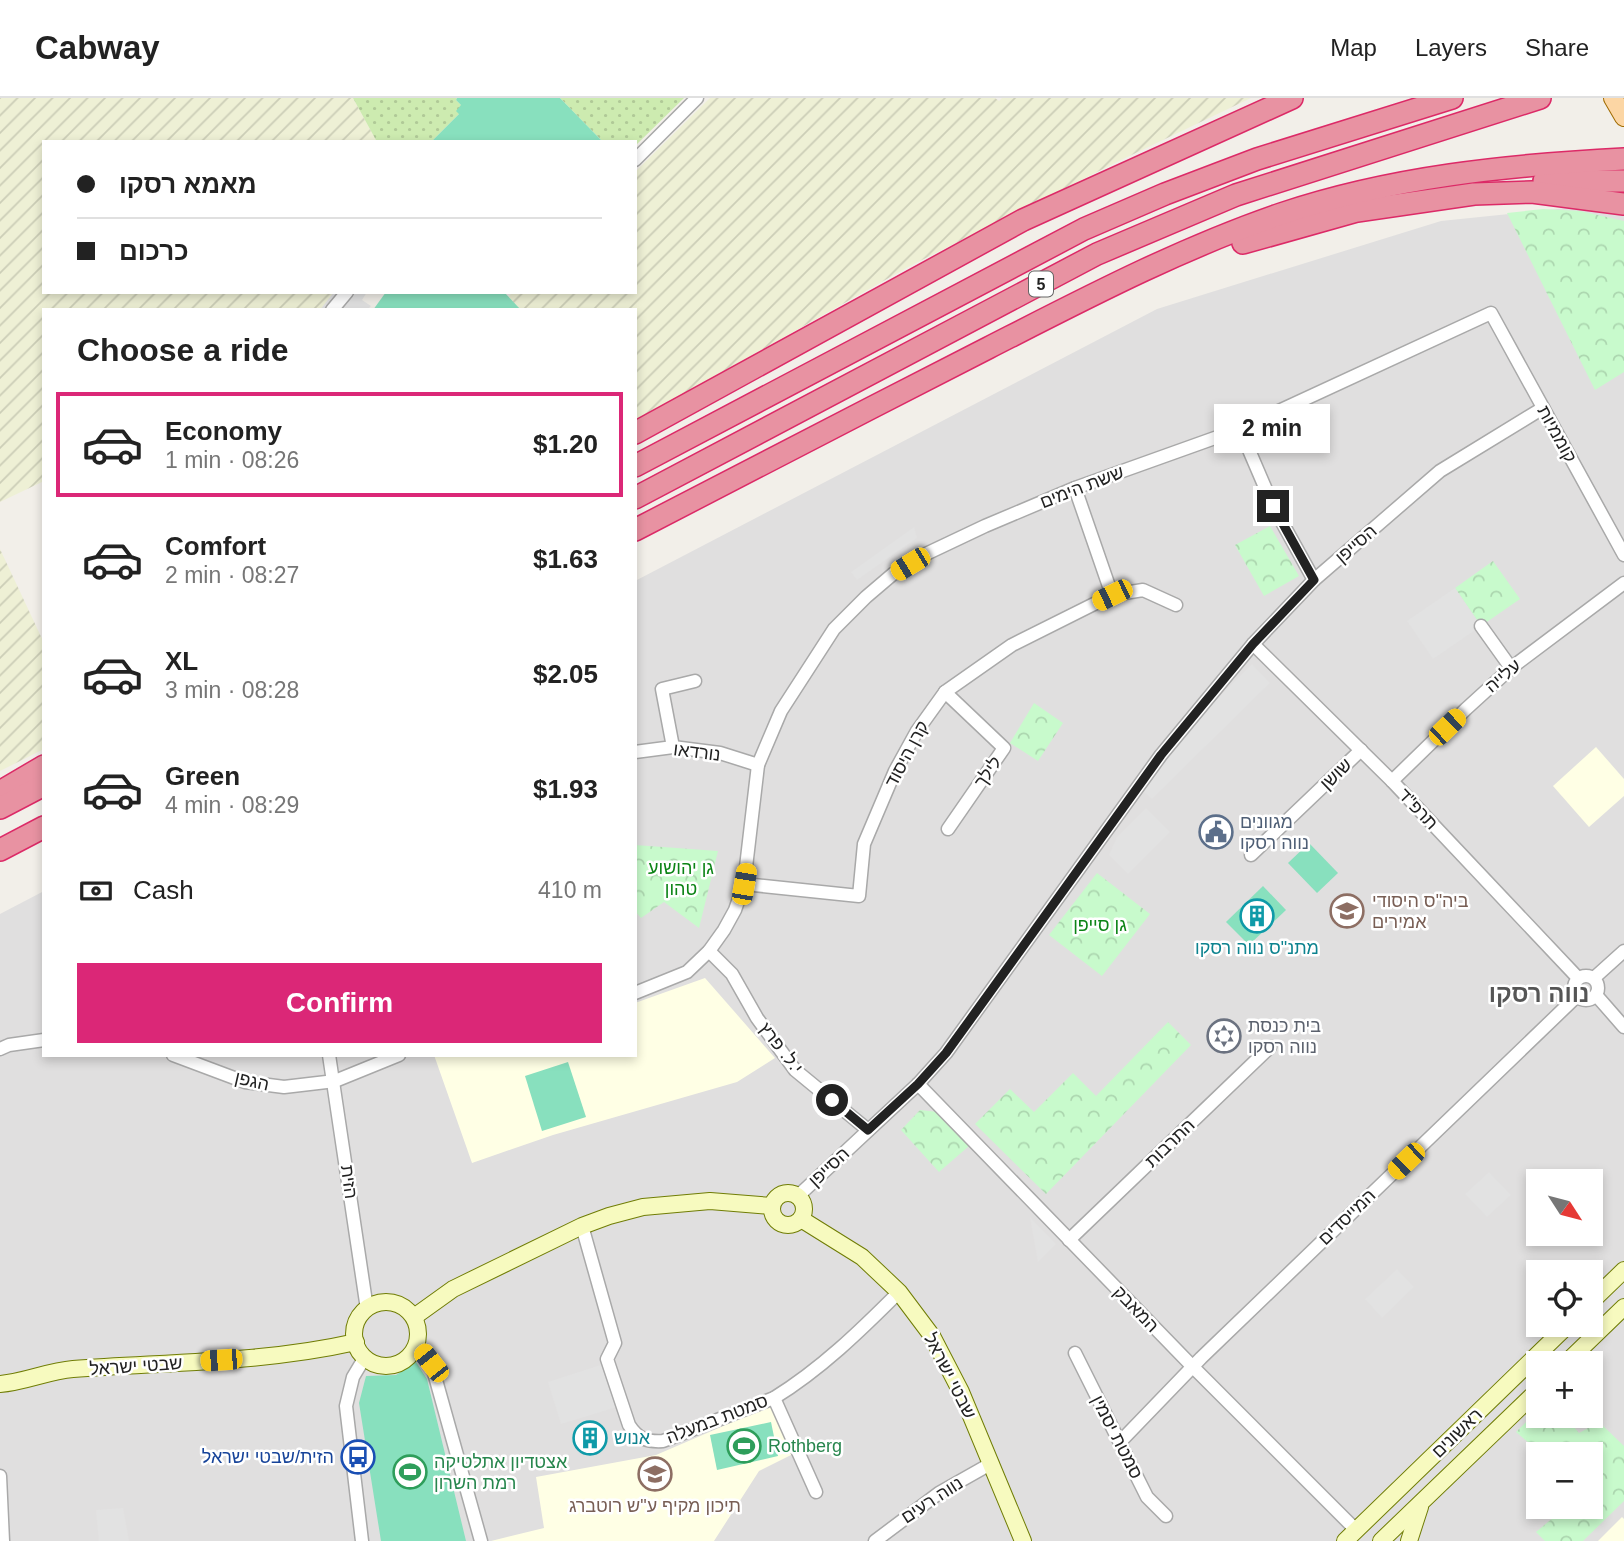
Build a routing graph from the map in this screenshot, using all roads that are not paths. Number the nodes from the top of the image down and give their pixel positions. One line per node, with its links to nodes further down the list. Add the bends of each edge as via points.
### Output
1 (697, 98): 7 (street)
2 (1292, 98): 18 (highway, via 1023,220)
3 (1452, 98): 19 (highway, 5, via 1257,159 1084,229)
4 (1540, 98): 21 (highway, 5, via 1236,195 1162,225 1097,254)
5 (1613, 98): 6 (main road)
6 (1624, 117)
7 (637, 158)
8 (1624, 159): 13 (highway, via 1504,167 1366,191 1282,214 1198,246)
9 (1624, 181): 10 (highway, via 1525,182)
10 (1474, 194): 11 (highway, via 1532,192); 13 (highway, via 1357,211 1268,234)
11 (1624, 204)
12 (345, 294): 14 (street)
13 (1090, 297): 22 (highway)
14 (334, 308)
15 (1491, 313): 16 (street, קוממיות); 17 (street, ששת הימים)
16 (1543, 408): 23 (street, קוממיות); 24 (street, הסייפן, via 1440,471)
17 (1240, 429): 20 (street, ששת הימים); 24 (street, via 1273,506)
18 (637, 432)
19 (637, 465)
20 (1075, 488): 26 (street); 36 (street, ששת הימים, via 928,553 866,597 834,629 781,711)
21 (637, 497)
22 (637, 529)
23 (1624, 555)
24 (1314, 580): 29 (street, הסייפן)
25 (1624, 583): 30 (street, עלייה)
26 (1112, 595): 27 (street, קרן היסוד, via 1143,590); 32 (street, קרן היסוד, via 1012,645)
27 (1176, 605)
28 (1481, 626): 30 (street)
29 (1253, 644): 34 (street, תרפ"ד); 62 (street, הסייפן, via 1161,755 953,1043)
30 (1511, 668): 38 (street, עלייה)
31 (695, 681): 33 (street, via 663,689)
32 (945, 692): 43 (street, לילך, via 1004,748); 46 (street, קרן היסוד, via 895,771 864,844 859,896)
33 (673, 747): 35 (street, נורדאו); 36 (street, נורדאו, via 720,753)
34 (1361, 751): 38 (street, תרפ"ד); 45 (street, שושן)
35 (637, 752)
36 (758, 765): 46 (street, ששת הימים)
37 (42, 767): 40 (highway)
38 (1392, 781): 49 (street, תרפ"ד)
39 (42, 786): 41 (highway)
40 (0, 792)
41 (0, 808)
42 (42, 828): 44 (highway)
43 (948, 829)
44 (0, 850)
45 (1251, 855)
46 (744, 884): 47 (street, ששת הימים, via 735,910)
47 (709, 951): 51 (street, ששת הימים, via 687,972); 63 (street, י.ל. פרץ, via 732,974 795,1070)
48 (1624, 951): 50 (street)
49 (1578, 978): 50 (street); 53 (street, via 1574,986)
50 (1594, 978): 52 (street)
51 (637, 992)
52 (1596, 995): 53 (street, via 1588,1000); 54 (street)
53 (1577, 996): 81 (street, המייסדים)
54 (1624, 1027)
55 (42, 1040): 57 (street)
56 (1270, 1047): 68 (street, התרבות)
57 (0, 1049)
58 (178, 1057): 61 (street, הגפן, via 245,1082 284,1087)
59 (329, 1057): 61 (street, הזית)
60 (394, 1057): 61 (street, הגפן)
61 (335, 1081): 73 (street, הזית)
62 (918, 1084): 63 (street, הסייפן); 68 (street, המאבק)
63 (868, 1130): 64 (street, הסייפן)
64 (798, 1196): 65 (street, via 782,1194); 66 (street, via 804,1208)
65 (772, 1206): 66 (street, via 774,1217 783,1225); 67 (street, via 710,1200 643,1206)
66 (801, 1219): 71 (street, שבטי ישראל, via 862,1257)
67 (582, 1226): 74 (street, via 453,1289); 83 (street, סמטת במעלה, via 615,1343 607,1359 634,1433 646,1442 663,1441)
68 (1069, 1240): 81 (street, המאבק)
69 (1624, 1270): 70 (street)
70 (1603, 1290)
71 (899, 1292): 83 (street, סמטת במעלה, via 847,1344); 86 (street, שבטי ישראל, via 932,1336)
72 (1624, 1307): 78 (street)
73 (367, 1309): 74 (street, via 387,1302); 76 (street, via 356,1324)
74 (414, 1317): 77 (street)
75 (1555, 1337): 91 (street, ראשונים)
76 (356, 1342): 80 (street); 82 (street, שבטי ישראל, via 243,1359 69,1370)
77 (416, 1344): 80 (street, via 394,1365 384,1366); 94 (street, via 431,1363)
78 (1578, 1351)
79 (1075, 1353): 85 (street, סמטת יסמין)
80 (365, 1357): 93 (street, via 353,1377 346,1406)
81 (1192, 1366): 85 (street, המייסדים); 91 (street, המאבק)
82 (0, 1384)
83 (774, 1398): 88 (street)
84 (1526, 1402): 89 (street, ראשונים)
85 (1120, 1442): 90 (street, סמטת יסמין, via 1147,1497)
86 (992, 1463): 95 (street, נווה רעים, via 939,1493); 96 (street, שבטי ישראל)
87 (0, 1476): 92 (street)
88 (816, 1492)
89 (1423, 1501): 98 (street, ראשונים); 99 (street)
90 (1166, 1516)
91 (1354, 1537): 97 (street)
92 (2, 1541)
93 (362, 1541)
94 (481, 1541)
95 (875, 1541)
96 (1023, 1541)
97 (1374, 1541)
98 (1381, 1541)
99 (1409, 1541)

